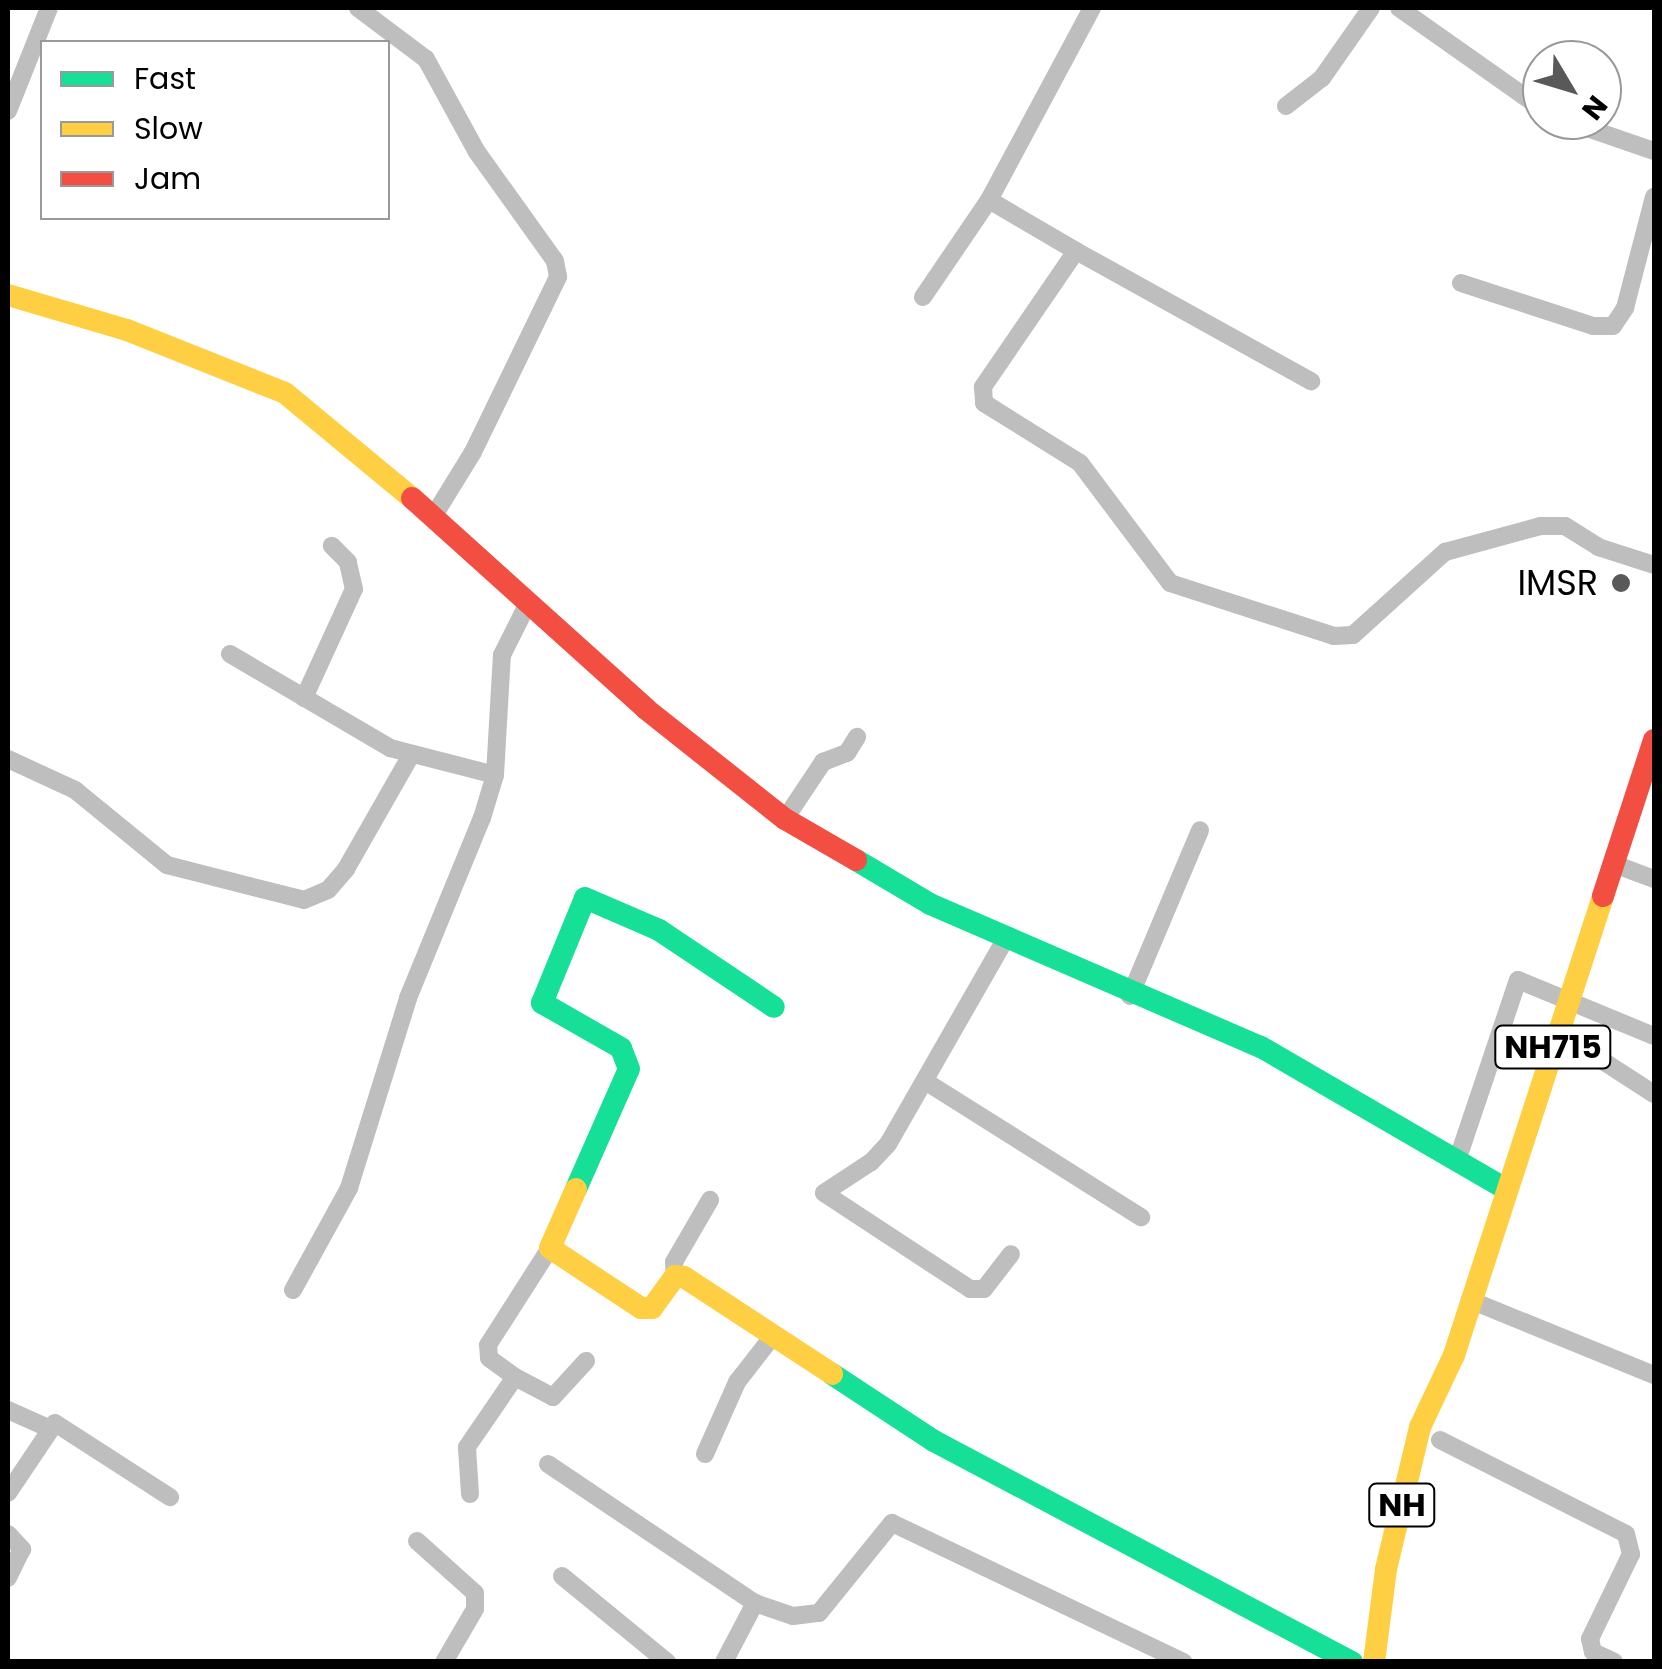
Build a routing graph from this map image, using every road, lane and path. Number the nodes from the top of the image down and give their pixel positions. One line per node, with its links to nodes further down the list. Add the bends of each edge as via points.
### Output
1 (50, 8): 8 (street)
2 (358, 8): 18 (street, via 426,59 477,152 555,261 558,277 473,452)
3 (1092, 8): 12 (street)
4 (1371, 8): 7 (street, via 1322,78)
5 (1399, 8): 6 (street)
6 (1522, 95)
7 (1286, 106)
8 (8, 111)
9 (1622, 139): 10 (street)
10 (1654, 150)
11 (1654, 197): 14 (street, via 1625,308 1613,326 1593,326)
12 (989, 200): 13 (street); 16 (street)
13 (1076, 252): 17 (street); 20 (street, via 981,398 1080,463 1157,571 1182,589 1345,638 1445,552 1541,526 1565,526 1598,547)
14 (1461, 283)
15 (8, 295): 18 (main road, via 253,376 321,420)
16 (924, 297)
17 (1311, 382)
18 (432, 516): 21 (main road)
19 (332, 546): 23 (street, via 348,562 354,589)
20 (1654, 564)
21 (528, 603): 28 (street, via 499,671); 29 (main road)
22 (230, 654): 23 (street)
23 (304, 698): 26 (street)
24 (857, 736): 29 (street, via 847,754 823,762)
25 (1654, 740): 31 (main road, NH715)
26 (410, 756): 27 (street, via 346,869 328,890 304,900 168,865 75,790); 28 (street)
27 (8, 759)
28 (495, 775): 48 (street, via 408,998 356,1171)
29 (785, 819): 33 (main road, via 897,886)
30 (1200, 830): 34 (street)
31 (1614, 864): 32 (street); 35 (main road, NH715)
32 (1654, 879)
33 (1006, 938): 34 (main road); 39 (street)
34 (1130, 996): 41 (main road, via 1261,1047)
35 (1568, 998): 37 (main road, NH715); 38 (street); 41 (street, via 1522,980 1513,984)
36 (774, 1006): 45 (main road, via 659,930 586,898 542,1003 621,1048 628,1069)
37 (1558, 1032): 40 (street); 42 (main road, NH715)
38 (1654, 1036)
39 (928, 1083): 44 (street); 46 (street, via 879,1154 824,1193 970,1288 984,1288)
40 (1654, 1094)
41 (1457, 1161): 42 (main road)
42 (1506, 1189): 49 (main road, NH715)
43 (710, 1200): 47 (street, via 678,1252)
44 (1141, 1216)
45 (550, 1248): 47 (main road, via 641,1308 652,1308); 54 (street, via 488,1345 489,1358)
46 (1011, 1254)
47 (675, 1276): 50 (main road)
48 (293, 1290)
49 (1470, 1300): 51 (main road, NH715); 53 (street)
50 (772, 1337): 58 (street, via 737,1382); 72 (main road, via 1028,1495)
51 (1454, 1355): 57 (main road, NH); 73 (main road, NH, via 1420,1428 1386,1569)
52 (586, 1360): 54 (street, via 553,1397)
53 (1654, 1375)
54 (515, 1377): 61 (street, via 467,1447)
55 (8, 1410): 56 (street)
56 (48, 1428): 60 (street); 62 (street, via 59,1423)
57 (1440, 1440): 74 (main road, NH, via 1406,1577); 75 (street, via 1626,1534 1631,1554 1590,1639 1593,1652)
58 (705, 1454)
59 (548, 1464): 67 (street)
60 (8, 1493)
61 (470, 1494)
62 (170, 1496)
63 (8, 1534): 66 (street, via 22,1549)
64 (417, 1541): 68 (street, via 475,1593 475,1610)
65 (562, 1576): 69 (street)
66 (8, 1578)
67 (755, 1604): 70 (street); 71 (street, via 793,1616 818,1613 892,1523)
68 (444, 1662)
69 (667, 1662)
70 (724, 1662)
71 (1184, 1662)
72 (1352, 1662)
73 (1374, 1662)
74 (1394, 1662)
75 (1614, 1662)

